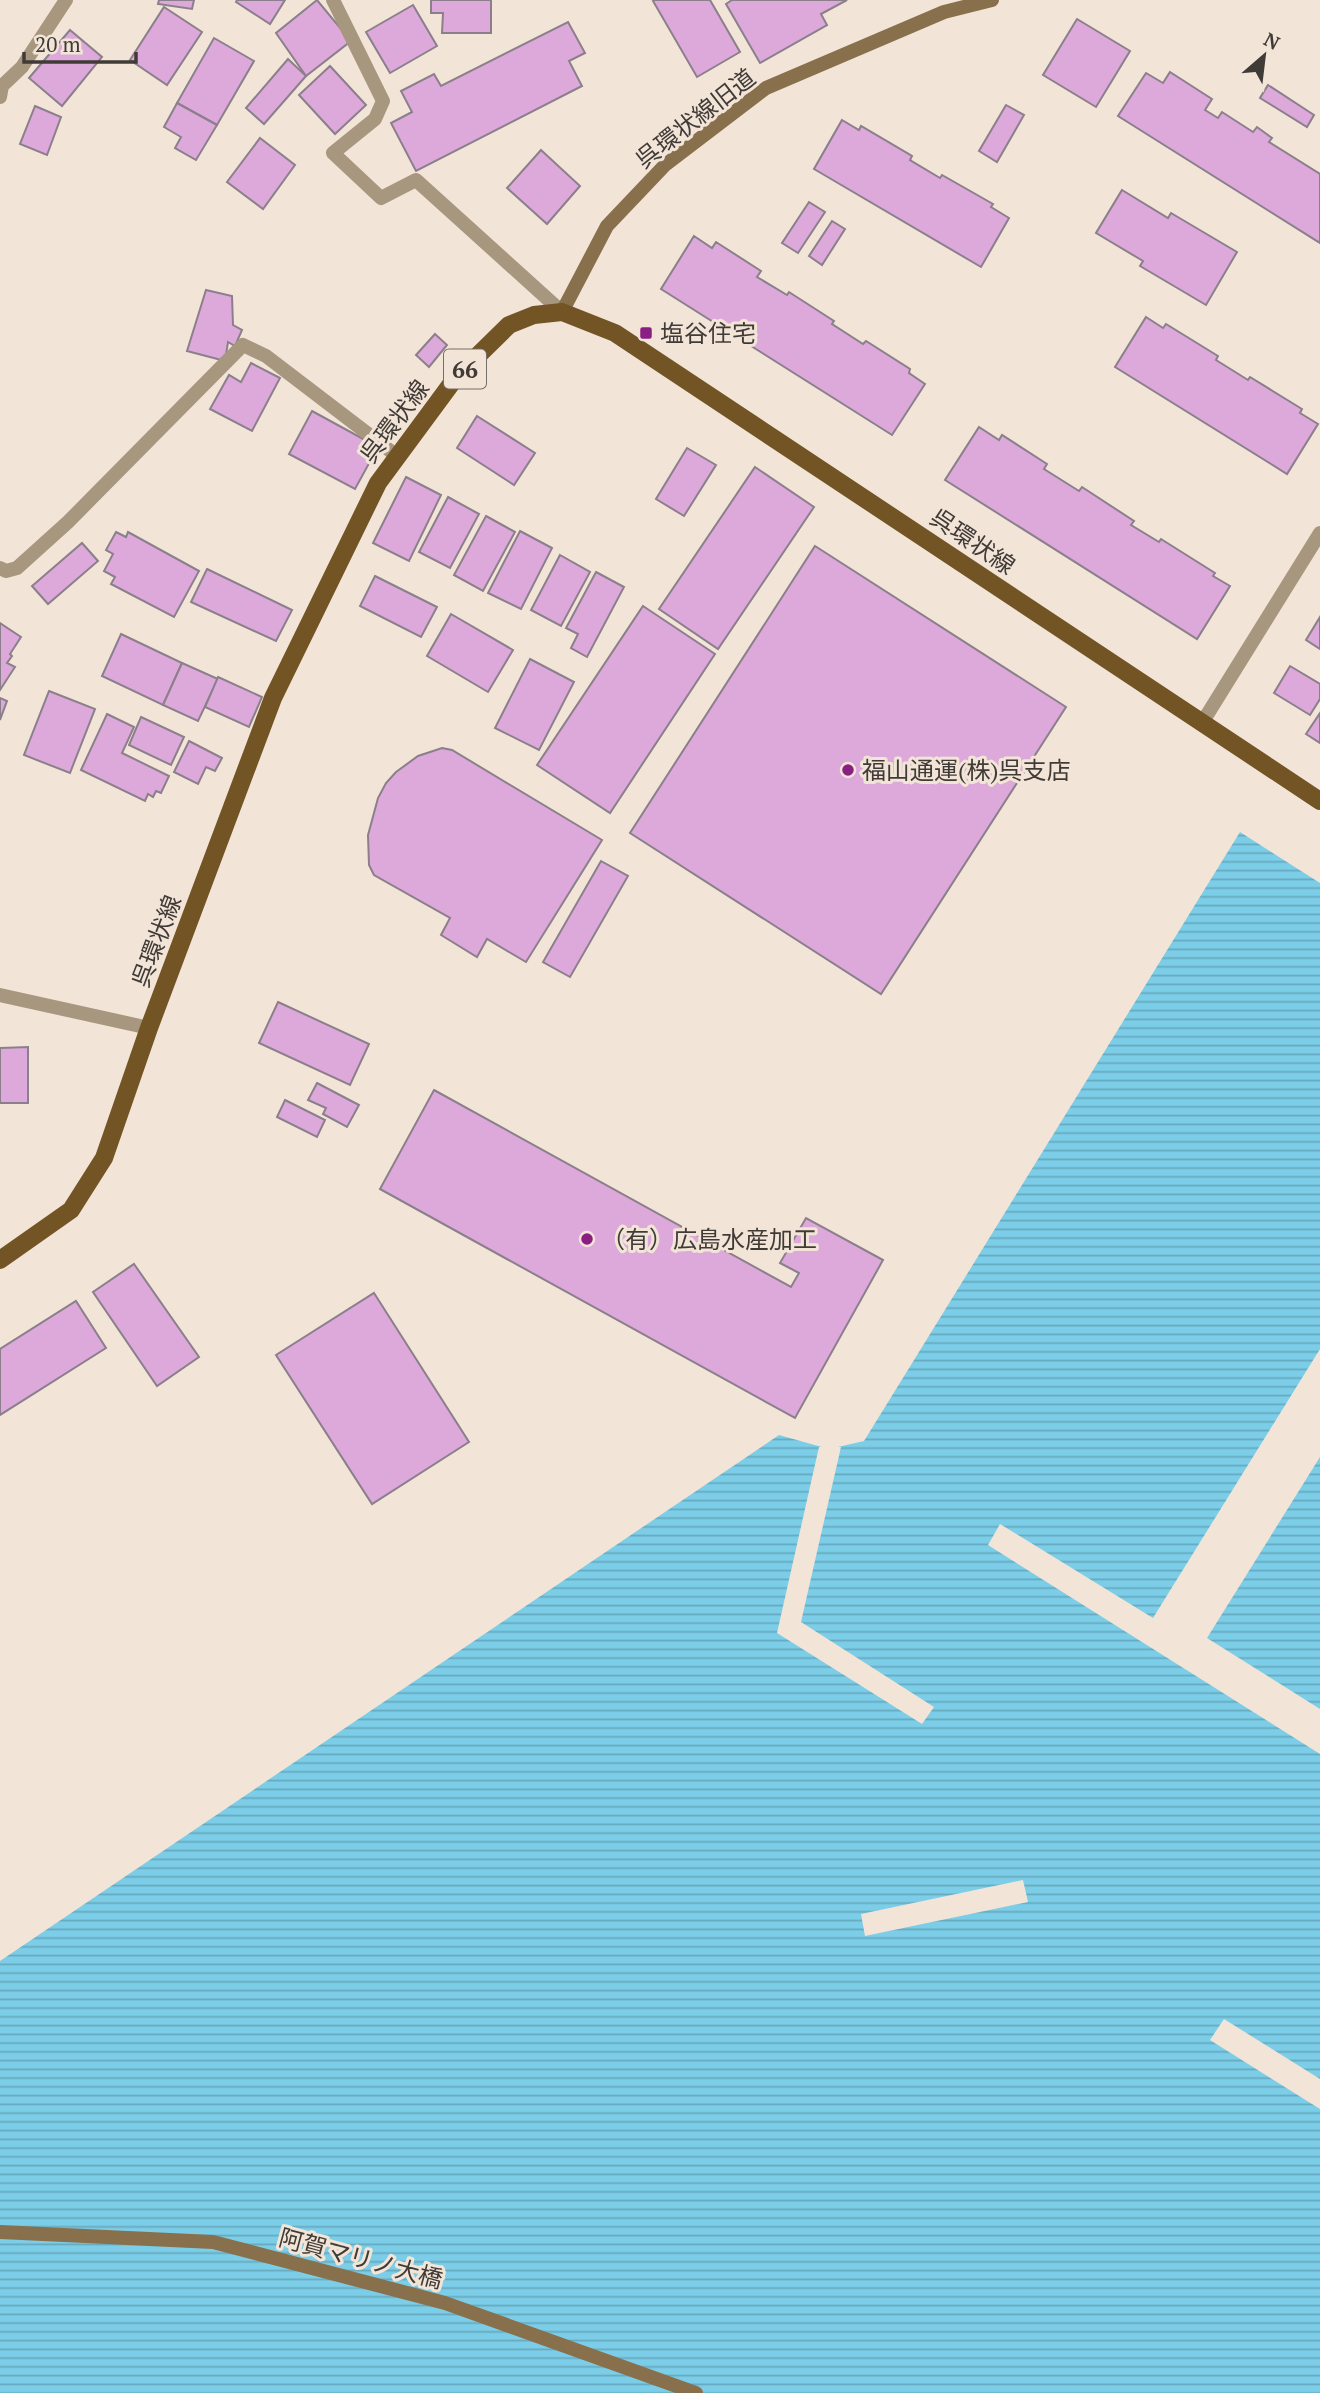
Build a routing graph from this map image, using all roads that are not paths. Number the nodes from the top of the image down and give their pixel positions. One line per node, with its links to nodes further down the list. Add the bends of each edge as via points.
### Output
1 (66, 0): 4 (street, via 22,67 2,86)
2 (333, 0): 5 (street, via 383,102 375,119 333,153 382,198 416,180)
3 (992, 0): 5 (street, 呉環状線旧道, via 944,12 766,88 665,166 607,226)
4 (0, 97)
5 (562, 312): 6 (main road, 呉環状線 / 66, via 534,315 509,325 457,376); 9 (main road, 呉環状線, via 615,333)
6 (397, 456): 8 (street, via 267,356 243,345 68,522 17,568); 12 (main road, 呉環状線 / 66, via 378,483 273,698)
7 (1320, 533): 9 (street)
8 (0, 568)
9 (1202, 723): 10 (main road, 呉環状線)
10 (1320, 801)
11 (0, 995): 12 (street)
12 (149, 1028): 13 (main road, 呉環状線 / 66, via 104,1158 71,1210)
13 (0, 1260)
14 (0, 2232): 15 (street, 阿賀マリノ大橋, via 213,2242 445,2303)
15 (696, 2393)

